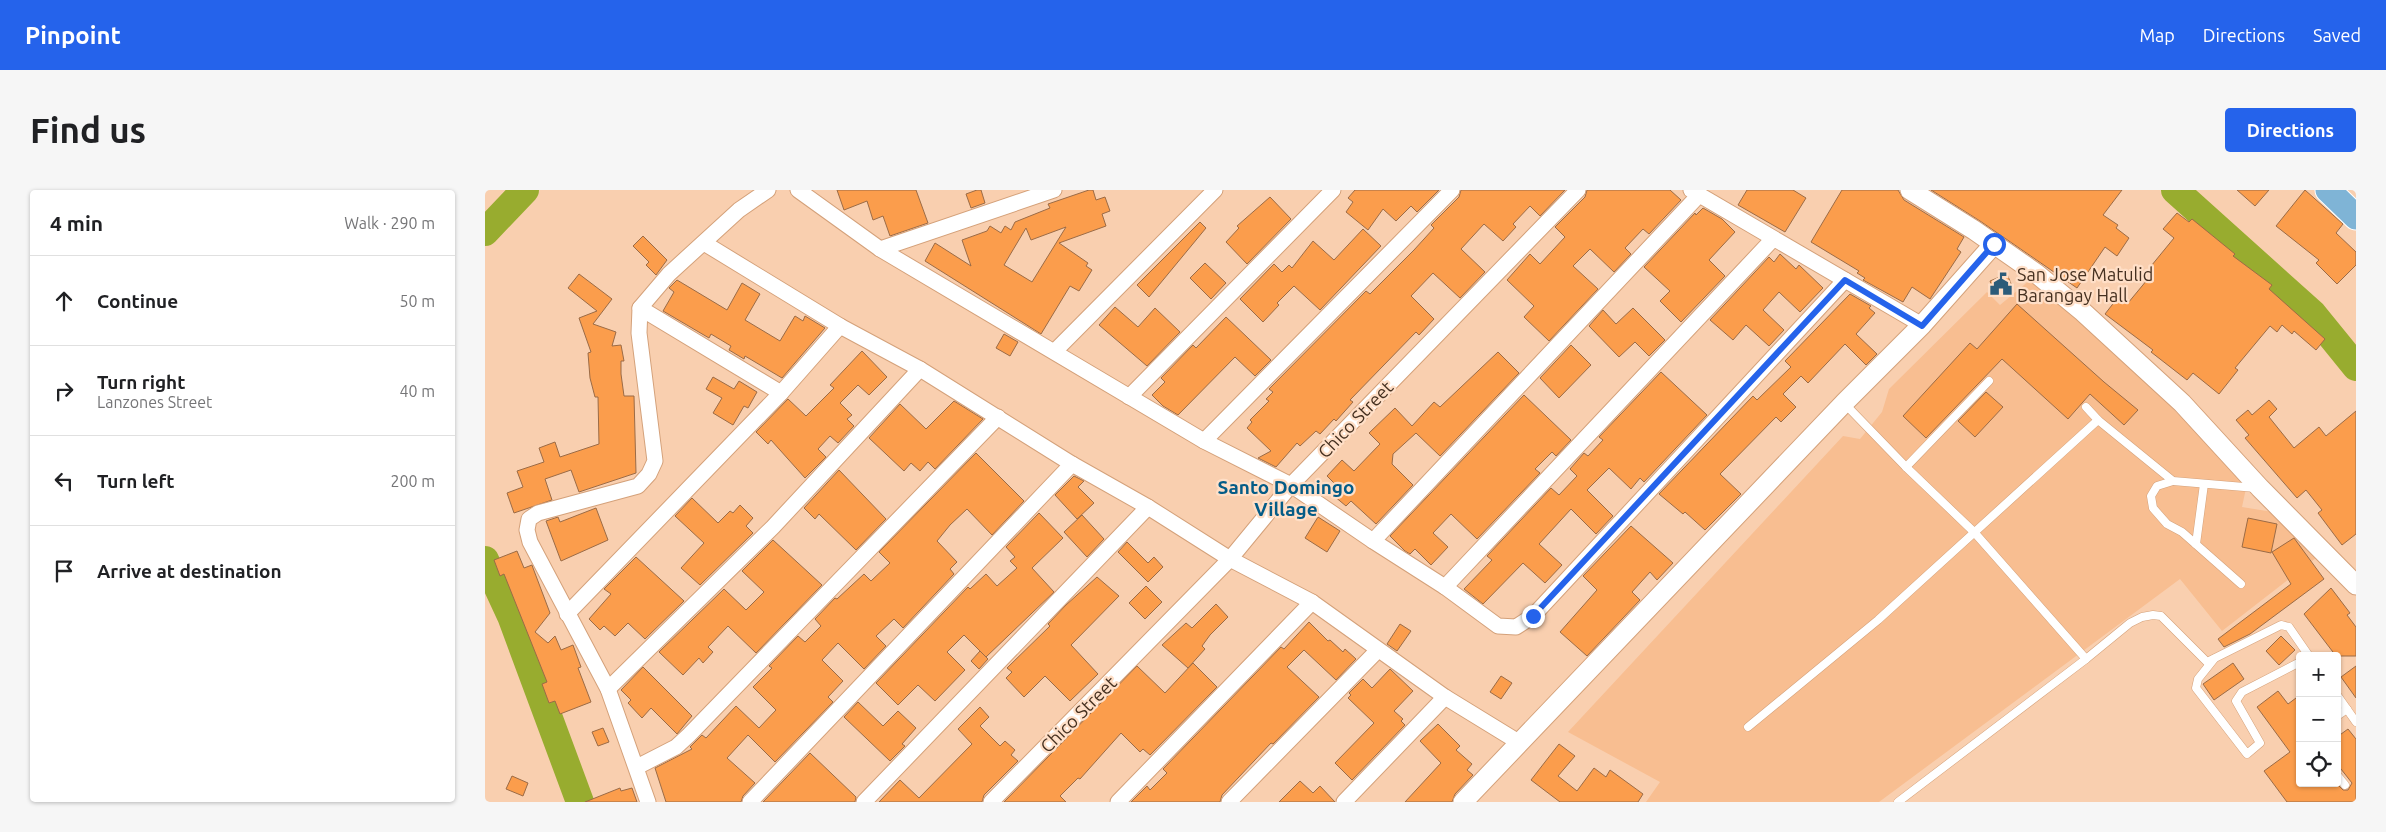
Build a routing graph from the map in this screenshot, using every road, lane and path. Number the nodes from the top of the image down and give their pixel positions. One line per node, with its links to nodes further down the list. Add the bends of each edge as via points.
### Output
1 (768, 190): 13 (street, via 739,210)
2 (798, 190): 15 (street)
3 (1054, 190): 15 (street)
4 (1215, 190): 20 (street)
5 (1333, 190): 24 (street)
6 (1452, 190): 29 (street)
7 (1578, 190): 34 (street, Chico Street)
8 (1910, 190): 14 (street)
9 (2328, 190): 11 (highway)
10 (1695, 192): 12 (street); 38 (street)
11 (2356, 217)
12 (1773, 239): 16 (street); 43 (street)
13 (704, 243): 17 (street, via 669,274); 18 (street)
14 (1994, 244): 19 (street); 35 (street, via 2083,312 2182,403)
15 (880, 249): 20 (street)
16 (1845, 280): 19 (street); 43 (street, via 1533,616 1516,627 1499,626)
17 (640, 308): 23 (street); 45 (street, via 640,352 655,461 649,474 638,486 538,513 529,520 530,542)
18 (840, 326): 21 (street); 23 (street)
19 (1922, 326): 25 (street)
20 (1055, 351): 24 (street)
21 (920, 369): 27 (street); 51 (street, via 773,527)
22 (1989, 382): 31 (lane)
23 (781, 393): 45 (street)
24 (1129, 397): 29 (street)
25 (1844, 403): 31 (lane); 58 (street)
26 (2086, 407): 28 (lane)
27 (997, 417): 30 (street); 59 (street, via 689,735 676,747)
28 (2098, 420): 32 (lane); 37 (lane)
29 (1204, 441): 34 (street)
30 (1072, 464): 36 (street); 63 (street)
31 (1905, 467): 37 (lane)
32 (2173, 481): 33 (lane); 39 (lane, via 2157,486 2151,496 2153,508 2167,524)
33 (2204, 484): 35 (lane); 39 (lane)
34 (1291, 485): 38 (street); 40 (street, Chico Street)
35 (2260, 488): 42 (street)
36 (1148, 506): 40 (street); 64 (street)
37 (1975, 532): 49 (lane); 57 (lane, via 1878,620)
38 (1373, 542): 43 (street)
39 (2195, 544): 41 (lane)
40 (1230, 559): 44 (street); 65 (street, Chico Street)
41 (2241, 584)
42 (2356, 585)
43 (1445, 587)
44 (1312, 602): 46 (street); 66 (street)
45 (567, 614): 51 (street)
46 (1378, 650): 52 (street); 67 (street)
47 (2306, 652): 48 (lane, via 2289,627 2281,625)
48 (2213, 659): 49 (lane, via 2207,662 2161,616 2153,615 2130,623); 50 (lane, via 2196,688 2247,754 2260,743 2235,701 2242,692)
49 (2087, 660): 70 (lane)
50 (2296, 664)
51 (608, 689): 59 (street)
52 (1445, 697): 58 (street); 68 (street)
53 (2338, 697): 54 (lane)
54 (2347, 709): 55 (lane); 56 (lane)
55 (2341, 713)
56 (2356, 722)
57 (1748, 727)
58 (1521, 743): 69 (street)
59 (637, 767): 62 (street)
60 (2341, 780): 61 (lane)
61 (2345, 785)
62 (648, 802)
63 (750, 802)
64 (865, 802)
65 (991, 802)
66 (1118, 802)
67 (1229, 802)
68 (1344, 802)
69 (1463, 802)
70 (1898, 802)

